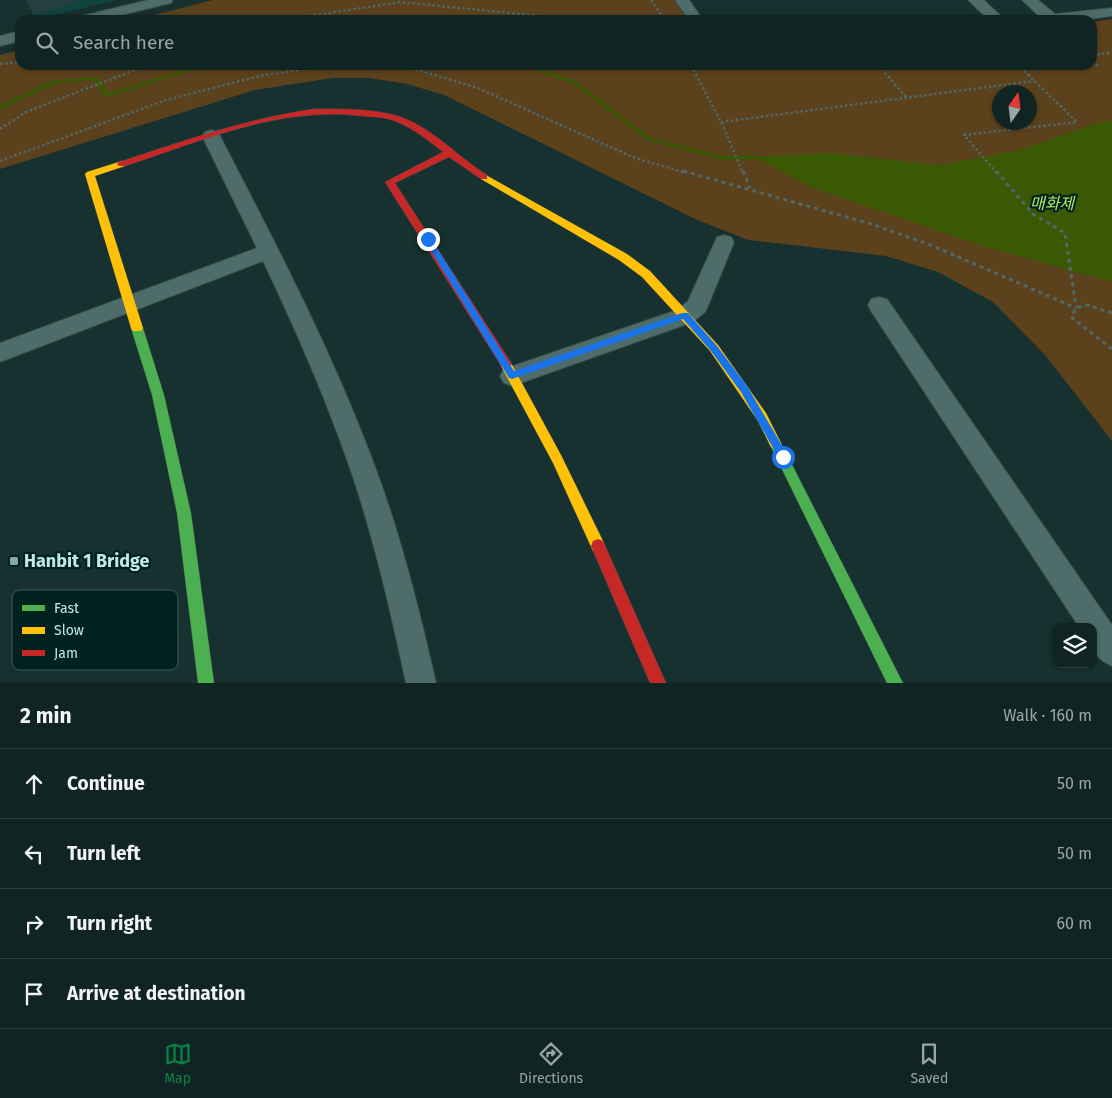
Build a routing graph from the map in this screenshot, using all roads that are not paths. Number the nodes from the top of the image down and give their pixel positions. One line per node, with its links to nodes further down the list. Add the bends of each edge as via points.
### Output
1 (166, 0): 7 (street)
2 (682, 0): 8 (street)
3 (975, 0): 9 (street)
4 (1029, 0): 10 (street)
5 (1084, 0): 6 (street)
6 (1106, 13): 11 (street)
7 (104, 15)
8 (692, 15)
9 (992, 15)
10 (1044, 15)
11 (1090, 15)
12 (15, 37): 13 (street)
13 (0, 41)
14 (211, 136): 15 (street, via 283,114 357,111 401,120); 17 (street); 18 (street, via 90,174)
15 (451, 152): 20 (street, via 474,171 623,257 646,274); 22 (street, via 390,182)
16 (724, 242): 20 (street, via 698,306)
17 (269, 251): 18 (street); 25 (street, via 340,407 367,482 397,580)
18 (131, 304): 21 (street); 24 (street, via 158,395 184,513)
19 (879, 305): 23 (street)
20 (685, 316): 22 (street); 27 (street, via 714,348 762,417)
21 (0, 353)
22 (512, 376): 26 (street, via 609,567)
23 (1112, 651)
24 (206, 683)
25 (421, 683)
26 (658, 683)
27 (895, 683)

